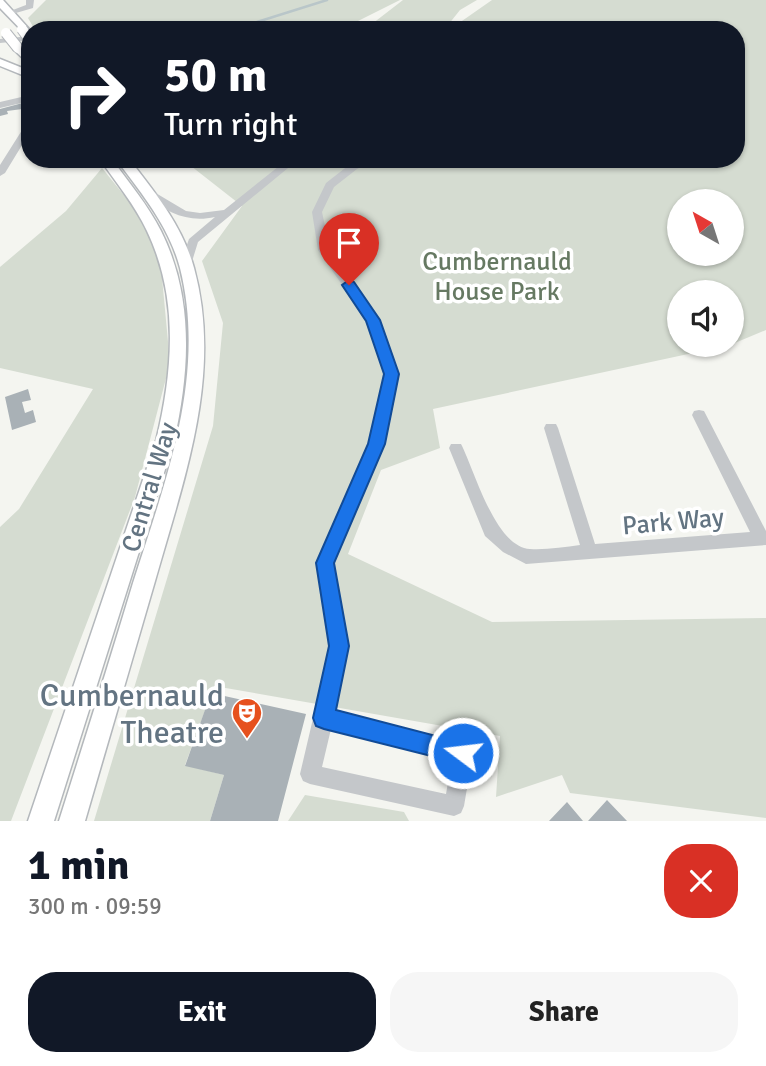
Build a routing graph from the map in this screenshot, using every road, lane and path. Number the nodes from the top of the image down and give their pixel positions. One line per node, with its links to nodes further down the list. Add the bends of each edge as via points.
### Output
1 (30, 0): 3 (street, via 30,6)
2 (0, 2): 3 (main road)
3 (9, 13): 4 (main road)
4 (21, 28)
5 (2, 33): 6 (street); 7 (main road, bridge)
6 (21, 35)
7 (21, 52)
8 (0, 62): 9 (main road)
9 (21, 71)
10 (21, 100): 11 (street)
11 (0, 105)
12 (21, 139): 17 (street)
13 (112, 168): 27 (main road, Central Way, via 147,218 169,268 178,326 176,390 154,476)
14 (129, 168): 18 (main road, Central Way)
15 (283, 168): 19 (street)
16 (352, 168): 26 (street, via 330,185 317,212 324,250 373,320 391,374 376,444 325,563 339,646)
17 (0, 173)
18 (150, 194): 19 (street, via 175,213 190,217); 20 (main road, Central Way)
19 (228, 211): 20 (street, via 193,241)
20 (186, 265): 28 (main road, Central Way, via 195,308 198,363 190,428)
21 (699, 415): 24 (street, Park Way)
22 (551, 428): 25 (street, Park Way)
23 (456, 448): 25 (street, Park Way, via 491,531 509,547 527,557)
24 (763, 538): 25 (street, Park Way)
25 (590, 553)
26 (326, 711): 26 (street, via 310,774 454,806 463,753)
27 (41, 821)
28 (72, 821)

